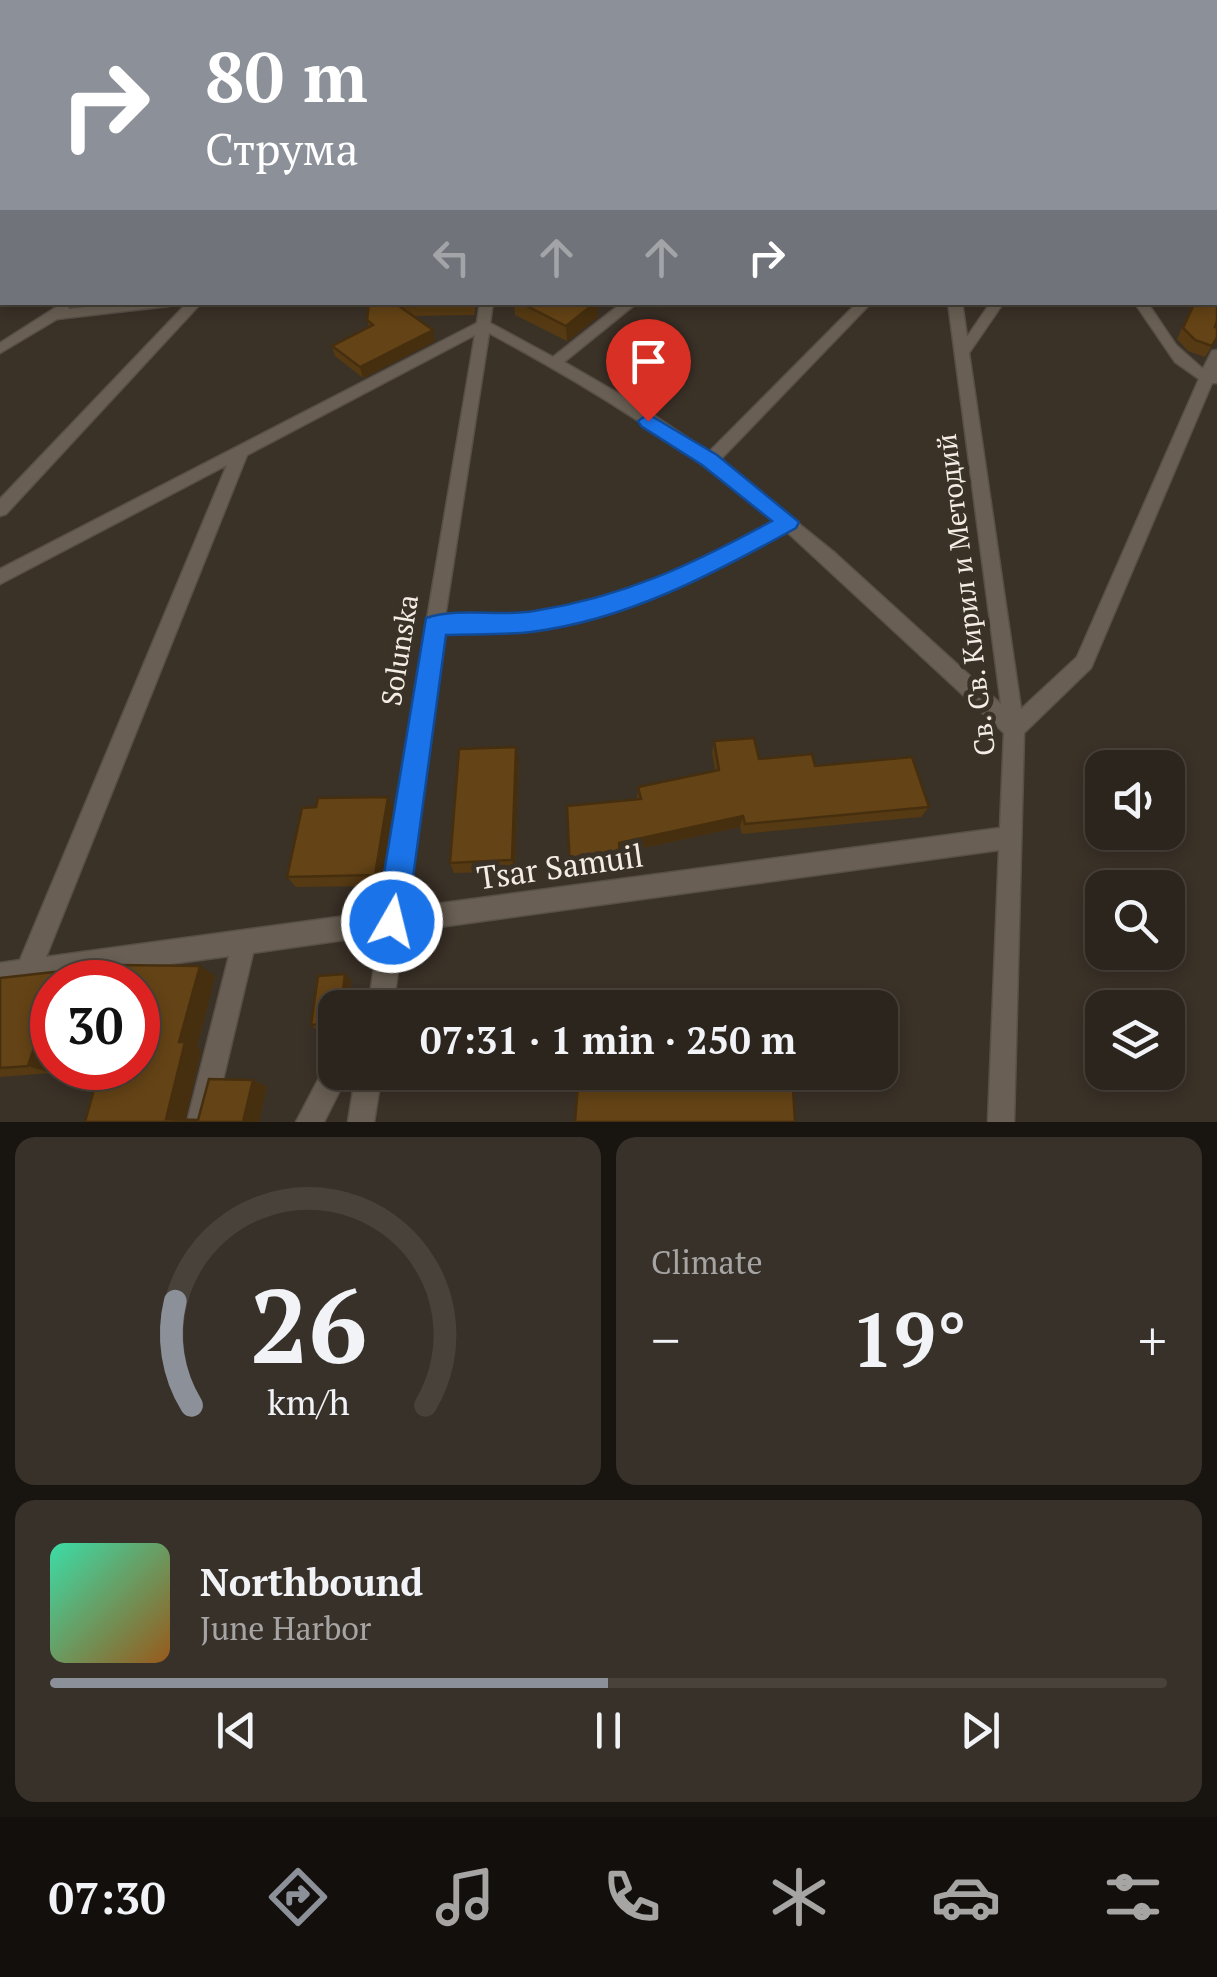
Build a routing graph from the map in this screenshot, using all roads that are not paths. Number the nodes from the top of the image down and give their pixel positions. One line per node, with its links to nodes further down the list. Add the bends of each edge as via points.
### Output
1 (70, 305): 10 (street)
2 (143, 305): 10 (street)
3 (193, 305): 19 (street)
4 (487, 305): 11 (street, Solunska)
5 (628, 305): 15 (street)
6 (863, 305): 18 (street)
7 (955, 305): 13 (street, Св. Св. Кирил и Методий)
8 (996, 305): 13 (street)
9 (1142, 305): 16 (street, via 1180,358)
10 (55, 315): 12 (street)
11 (483, 325): 15 (street); 17 (street); 22 (street, Solunska)
12 (0, 348)
13 (963, 352): 23 (street, Св. Св. Кирил и Методий)
14 (1217, 354): 16 (street)
15 (554, 363): 18 (street)
16 (1211, 378): 23 (street, via 1084,662)
17 (241, 451): 21 (street); 27 (street)
18 (710, 460): 20 (street)
19 (0, 510)
20 (788, 522): 22 (street, via 689,576 608,604 532,622); 23 (street)
21 (0, 577)
22 (435, 626): 25 (street, Solunska)
23 (1014, 730): 24 (street, Св. Св. Кирил и Методий)
24 (1010, 838): 25 (street, Tsar Samuil); 35 (street, Св. Св. Кирил и Методий)
25 (392, 922): 26 (street, Tsar Samuil); 29 (street, Solunska)
26 (244, 942): 27 (street, Tsar Samuil); 32 (street)
27 (28, 971): 28 (street, Tsar Samuil)
28 (0, 975)
29 (381, 990)
30 (326, 1090): 33 (street)
31 (366, 1090): 34 (street)
32 (200, 1122)
33 (309, 1122)
34 (361, 1122)
35 (1001, 1122)

